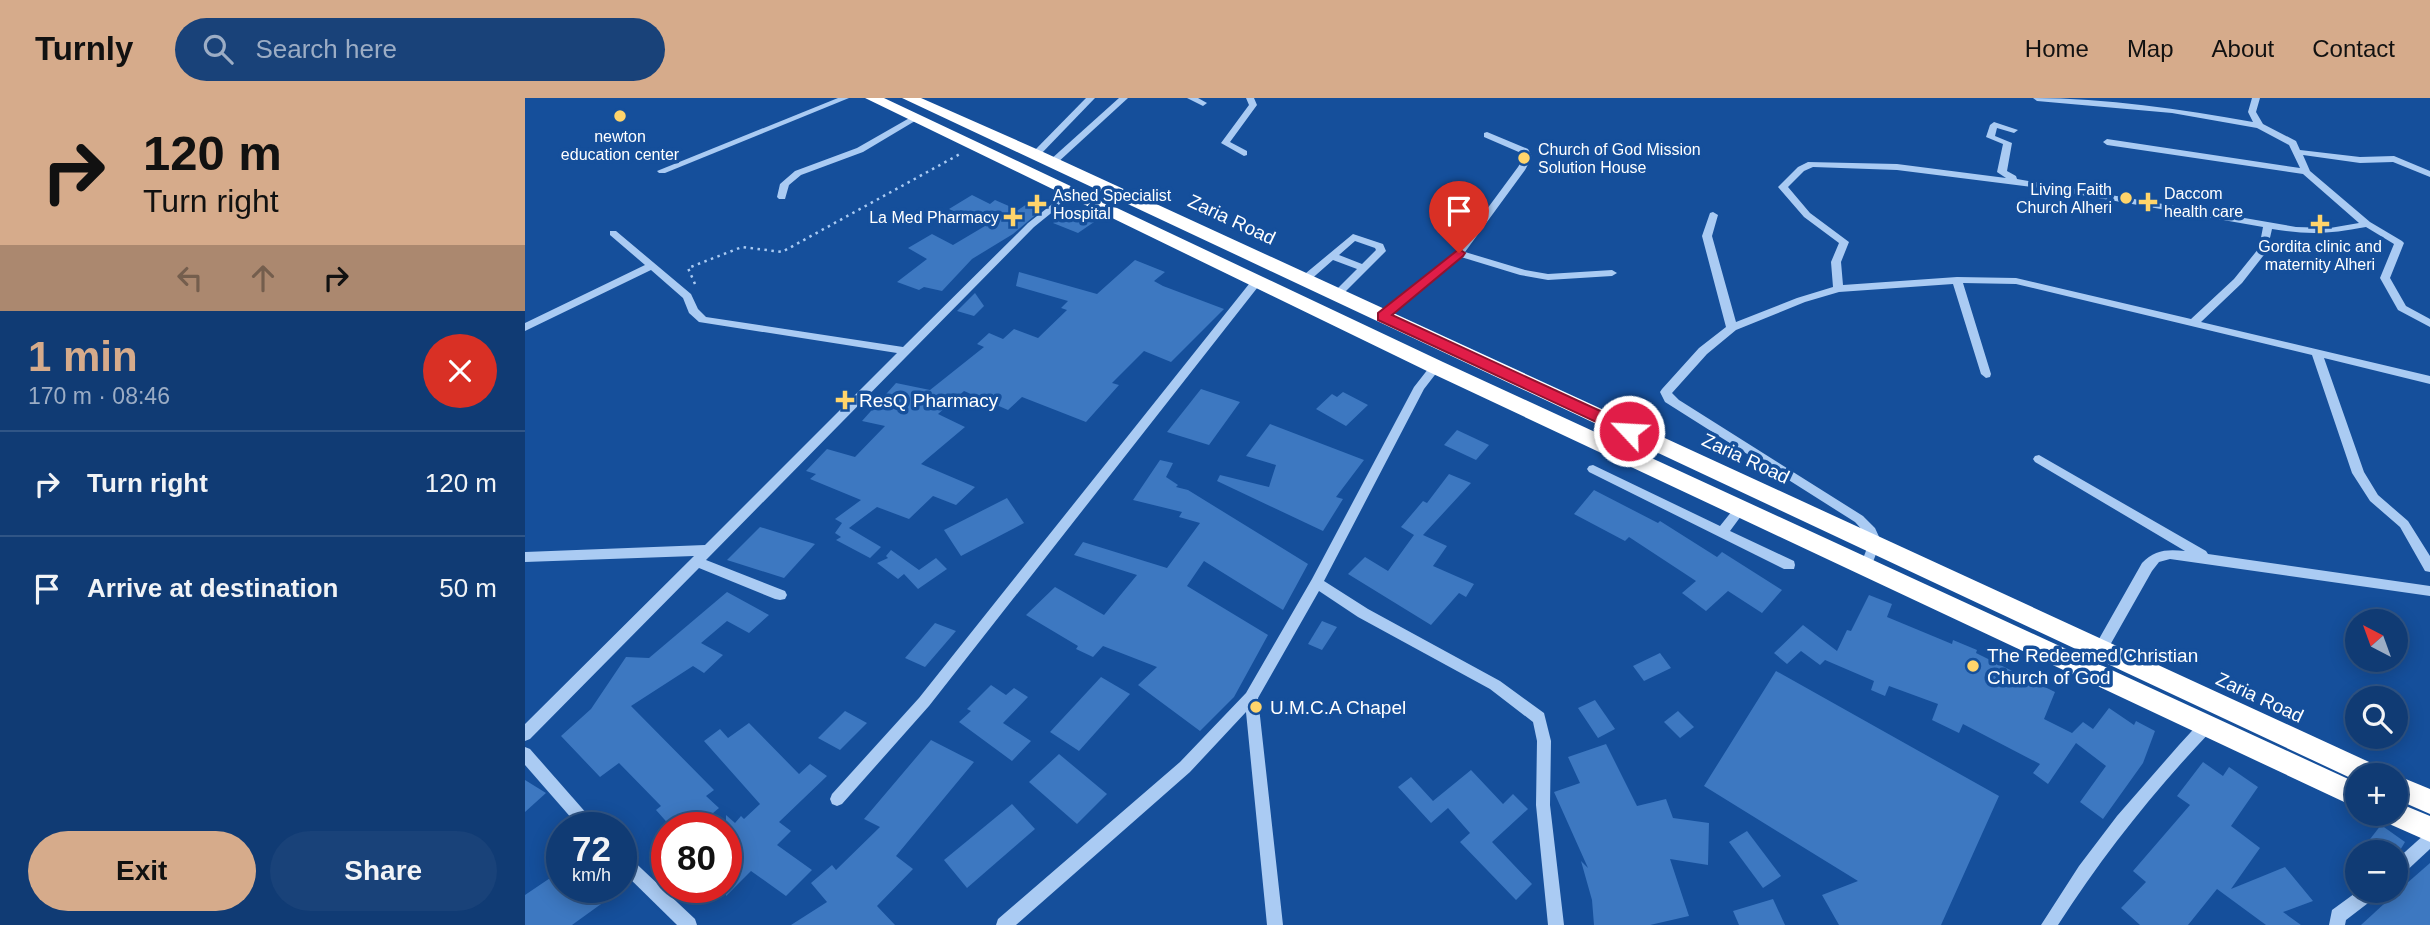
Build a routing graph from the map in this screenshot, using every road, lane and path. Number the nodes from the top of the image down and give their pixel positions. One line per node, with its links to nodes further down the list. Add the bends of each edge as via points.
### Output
1 (845, 98): 20 (street)
2 (872, 98): 11 (highway)
3 (909, 98): 19 (highway, Zaria Road)
4 (1091, 98): 19 (street)
5 (1124, 98): 19 (street)
6 (1191, 98): 10 (street)
7 (1250, 98): 18 (street, via 1253,105 1225,142)
8 (2037, 98): 12 (street, via 2172,110)
9 (2256, 98): 12 (street, via 2252,112)
10 (1203, 103)
11 (916, 118): 16 (highway); 25 (street, via 860,149 790,178)
12 (2259, 126): 17 (street, via 2293,143)
13 (2014, 130): 23 (street, via 1994,125 1990,137 2008,142 2002,172 2013,175)
14 (1487, 135): 30 (street, via 1525,151 1528,157)
15 (2107, 142): 21 (street)
16 (976, 145): 24 (highway); 39 (path, via 782,252 751,246 720,253 688,268)
17 (2297, 152): 21 (street); 22 (street, via 2394,159)
18 (1244, 153)
19 (1045, 158): 35 (highway, Zaria Road)
20 (662, 171)
21 (2306, 172): 27 (street)
22 (2430, 174)
23 (2013, 181): 28 (street); 38 (street, via 1834,163 1801,169 1783,187 1807,215 1844,242 1836,262)
24 (1073, 191): 37 (highway); 47 (street, via 1031,225)
25 (782, 197)
26 (1713, 215): 46 (street, via 1707,236)
27 (2367, 224): 28 (street, via 2330,230); 44 (street, via 2399,243 2385,278 2402,308)
28 (2268, 226): 43 (street, via 2264,248 2238,281)
29 (613, 233): 32 (street)
30 (1459, 253): 34 (street, via 1524,273); 41 (street)
31 (1332, 256): 33 (street); 33 (street, via 1353,237 1380,246 1381,251); 35 (street)
32 (652, 266): 45 (street); 47 (street, via 687,296 703,320)
33 (1364, 268): 40 (street)
34 (1612, 273)
35 (1304, 280): 40 (highway, Zaria Road)
36 (1957, 280): 38 (street); 43 (street, via 2016,281); 50 (street)
37 (1257, 281): 42 (highway); 75 (street, via 924,702)
38 (1838, 289): 46 (street)
39 (697, 290)
40 (1344, 298): 41 (highway, Zaria Road); 42 (highway)
41 (1383, 316): 56 (highway, Zaria Road)
42 (1335, 319): 49 (highway)
43 (2192, 324): 48 (street)
44 (2430, 324)
45 (525, 327)
46 (1732, 328): 56 (street, via 1693,361 1667,392 1669,399 1859,519 1874,532)
47 (906, 351): 57 (street)
48 (2317, 355): 51 (street); 63 (street, via 2358,473 2374,498 2404,524)
49 (1436, 367): 54 (highway); 64 (street, via 1420,387)
50 (1986, 374)
51 (2430, 380)
52 (2039, 460): 59 (street)
53 (1593, 469): 55 (street)
54 (1740, 509): 55 (street); 62 (highway)
55 (1722, 532): 61 (street)
56 (1876, 545): 62 (street); 67 (highway, Zaria Road)
57 (707, 550): 58 (street); 60 (street)
58 (525, 557)
59 (2206, 558): 65 (street); 67 (street, via 2170,554 2155,558)
60 (696, 561): 66 (street); 70 (street)
61 (1789, 565)
62 (1865, 567): 69 (highway)
63 (2430, 567)
64 (1317, 583): 68 (street); 87 (street, via 1495,685 1539,718)
65 (2430, 591)
66 (780, 596)
67 (2100, 650): 72 (highway, Zaria Road)
68 (1251, 697): 85 (street, via 1185,767); 86 (street)
69 (2206, 726): 73 (highway); 88 (street, via 2119,824)
70 (525, 734)
71 (525, 754): 77 (street)
72 (2345, 763)
73 (2345, 790)
74 (2408, 792): 76 (highway)
75 (837, 799)
76 (2430, 802)
77 (576, 812)
78 (2408, 820): 79 (highway)
79 (2430, 830)
80 (2430, 839): 81 (street)
81 (2408, 859)
82 (637, 875): 84 (street)
83 (2355, 903): 89 (street, via 2338,916)
84 (689, 925)
85 (1004, 925)
86 (1275, 925)
87 (1556, 925)
88 (2049, 925)
89 (2337, 925)

